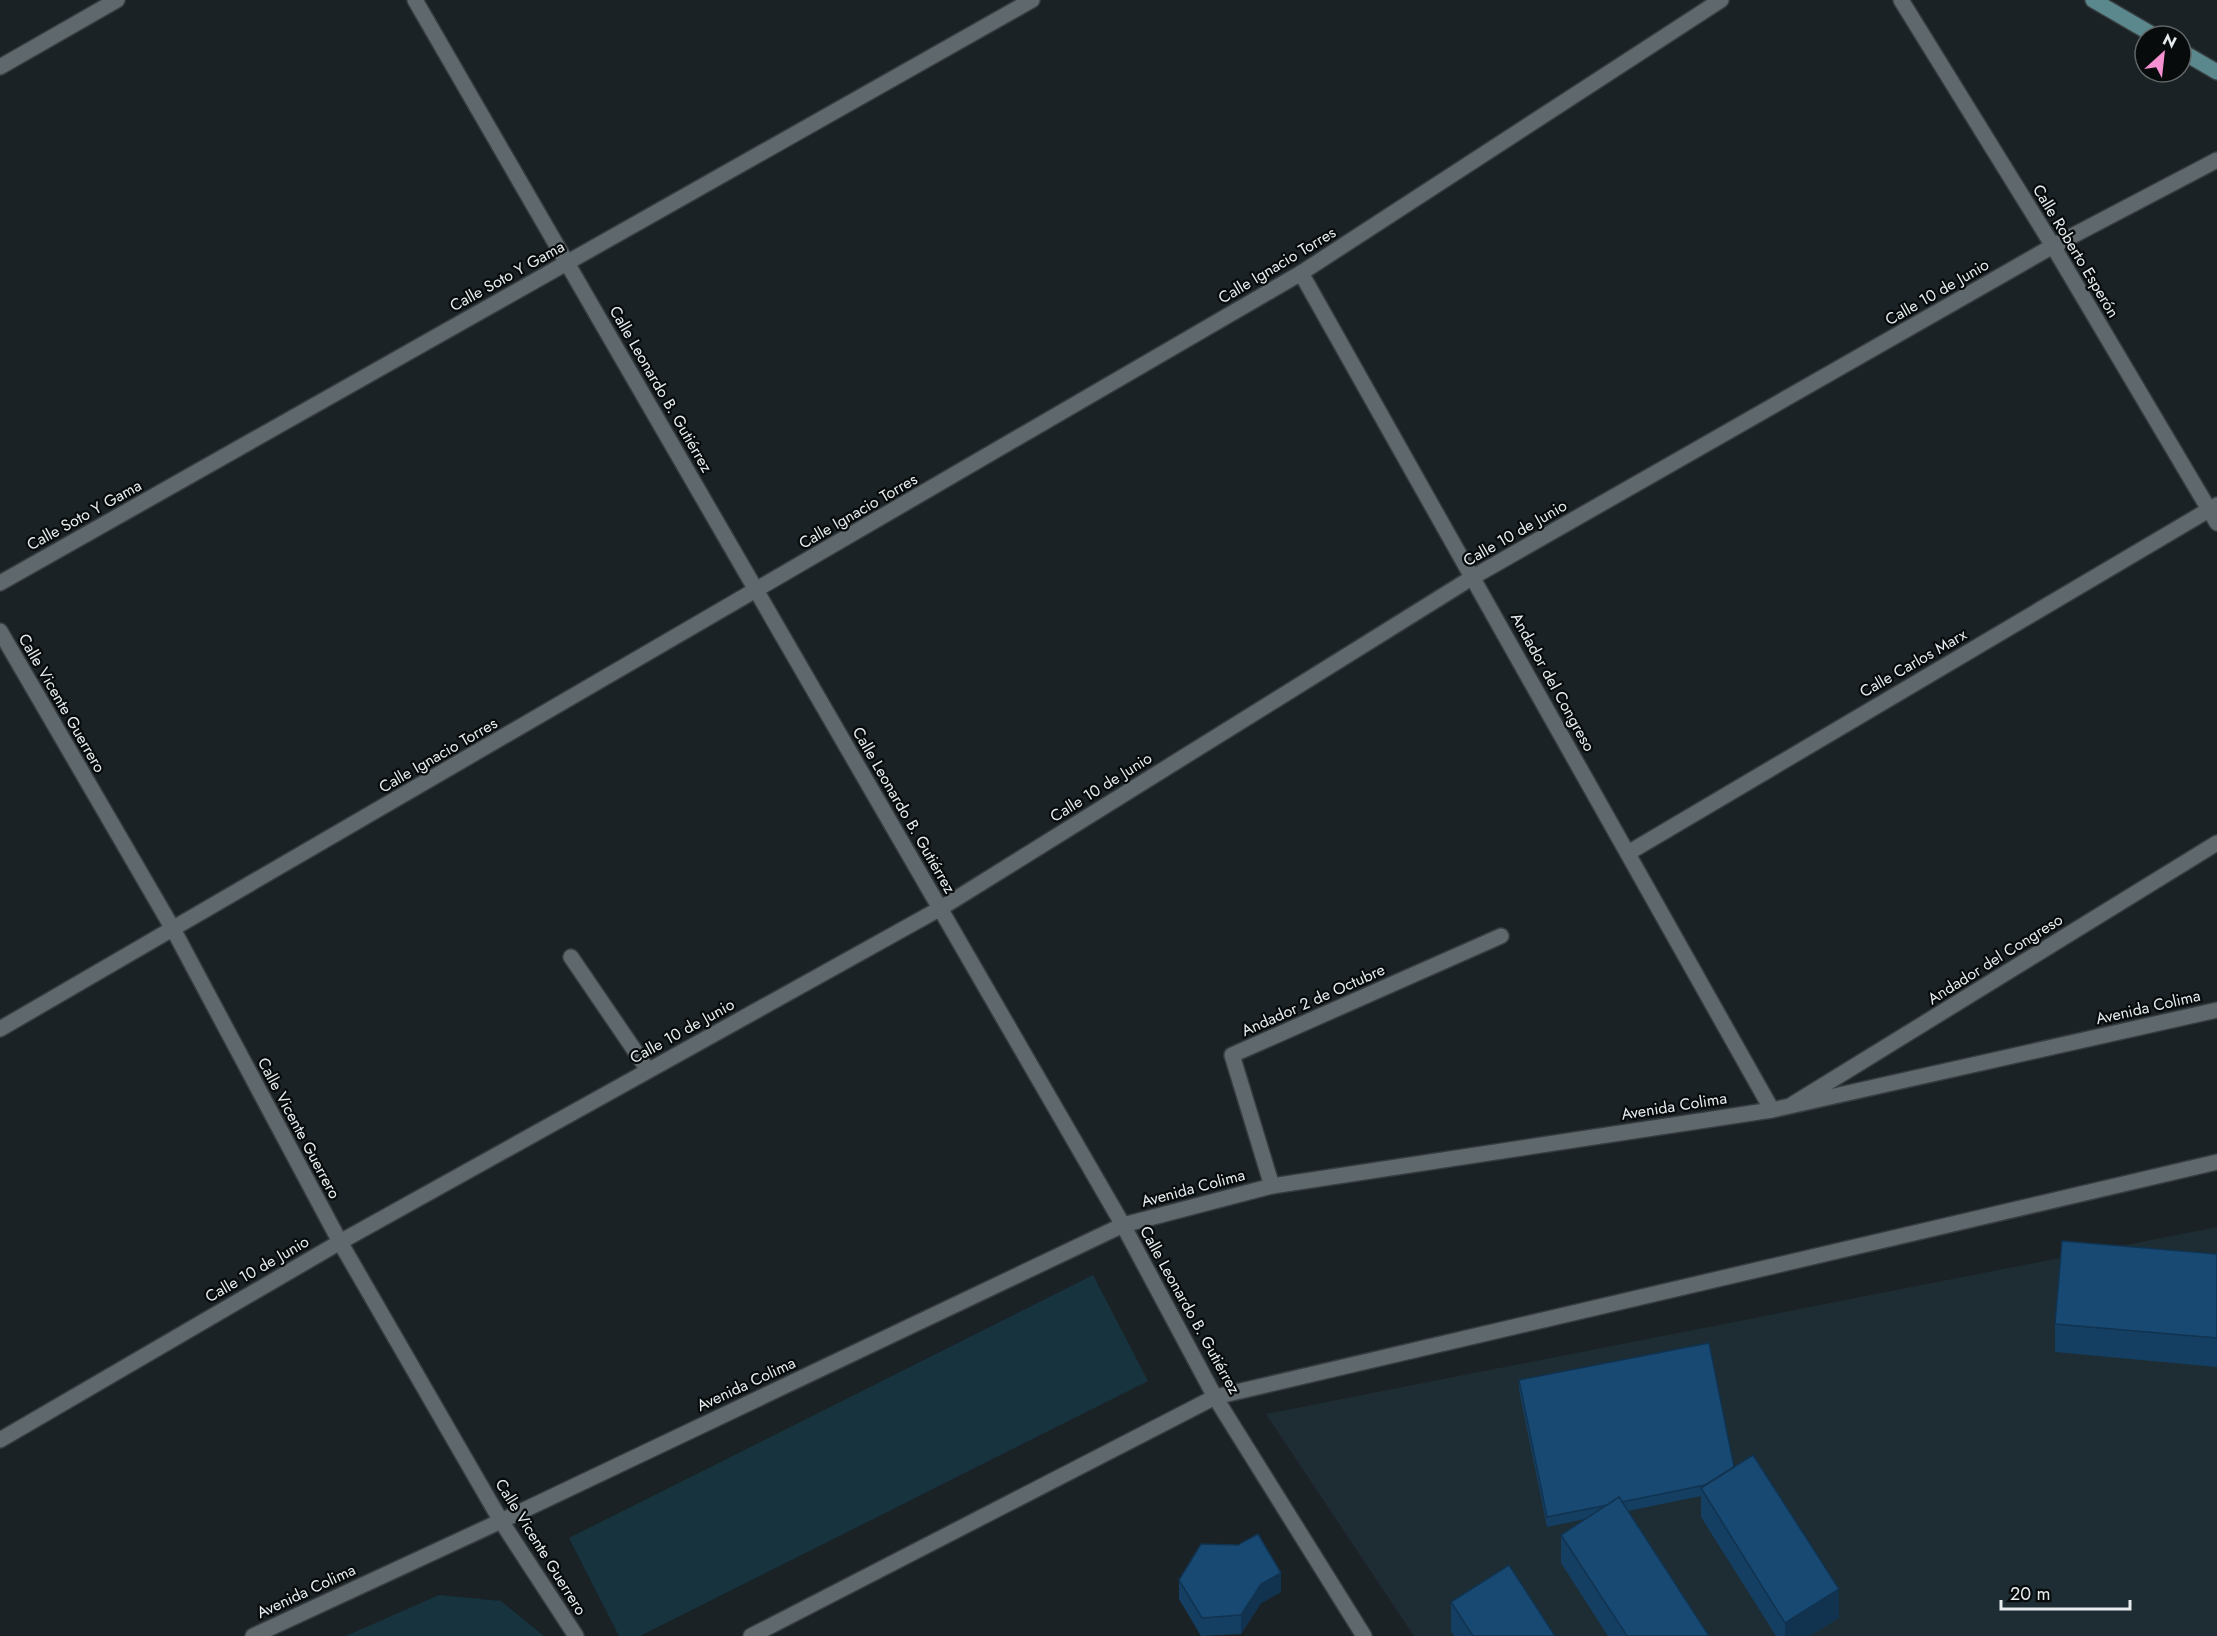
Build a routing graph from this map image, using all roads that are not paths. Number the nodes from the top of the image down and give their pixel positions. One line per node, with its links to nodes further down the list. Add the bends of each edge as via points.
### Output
1 (117, 0): 9 (street)
2 (415, 0): 13 (street, Calle Leonardo B. Gutiérrez)
3 (1032, 0): 13 (street, Calle Soto Y Gama)
4 (1720, 0): 14 (street, Calle Ignacio Torres)
5 (1901, 0): 12 (street, Calle Roberto Esperón)
6 (2093, 0): 7 (main road)
7 (2134, 24)
8 (2193, 58): 10 (main road)
9 (0, 67)
10 (2217, 72)
11 (2217, 160): 12 (street, Calle 10 de Junio)
12 (2053, 246): 15 (street, Calle Roberto Esperón); 16 (street, Calle 10 de Junio)
13 (567, 262): 17 (street, Calle Soto Y Gama); 18 (street, Calle Leonardo B. Gutiérrez)
14 (1301, 273): 16 (street, Andador del Congreso); 18 (street, Calle Ignacio Torres)
15 (2214, 512): 21 (street, Calle Carlos Marx)
16 (1473, 577): 21 (street, Andador del Congreso); 22 (street, Calle 10 de Junio)
17 (0, 583)
18 (756, 591): 22 (street, Calle Leonardo B. Gutiérrez); 23 (street, Calle Ignacio Torres)
19 (0, 631): 23 (street, Calle Vicente Guerrero)
20 (2217, 843): 29 (street, Andador del Congreso)
21 (1628, 853): 30 (street, Andador del Congreso)
22 (940, 908): 28 (street, Calle 10 de Junio); 33 (street, Calle Leonardo B. Gutiérrez)
23 (173, 929): 27 (street, Calle Ignacio Torres); 34 (street, Calle Vicente Guerrero)
24 (1501, 936): 32 (street, Andador 2 de Octubre, via 1232,1055)
25 (571, 957): 28 (street)
26 (2217, 1010): 29 (street, Avenida Colima)
27 (0, 1029)
28 (648, 1070): 34 (street, Calle 10 de Junio)
29 (1791, 1105): 30 (street, Avenida Colima)
30 (1772, 1110): 32 (street, Avenida Colima)
31 (2217, 1162): 35 (street)
32 (1272, 1186): 33 (street, Avenida Colima)
33 (1123, 1225): 35 (street, Calle Leonardo B. Gutiérrez); 37 (street, Avenida Colima)
34 (340, 1242): 36 (street, Calle 10 de Junio); 37 (street, Calle Vicente Guerrero)
35 (1215, 1397): 40 (street); 41 (street, Calle Leonardo B. Gutiérrez)
36 (0, 1440)
37 (501, 1521): 38 (street, Avenida Colima); 39 (street, Calle Vicente Guerrero)
38 (253, 1636)
39 (576, 1636)
40 (751, 1636)
41 (1364, 1636)

